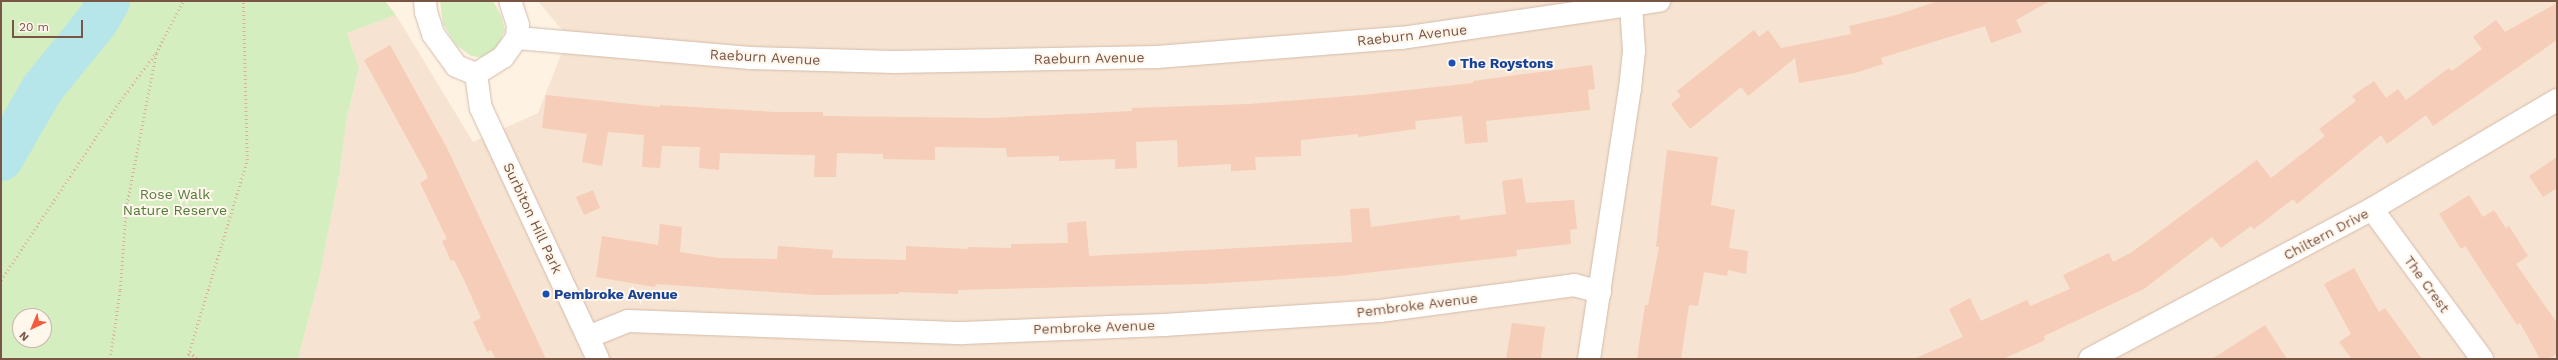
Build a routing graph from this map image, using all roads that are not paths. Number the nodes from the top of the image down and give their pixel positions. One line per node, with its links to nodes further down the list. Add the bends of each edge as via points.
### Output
1 (425, 1): 6 (street, via 433,34 456,66)
2 (510, 1): 5 (street, via 518,25)
3 (1659, 1): 4 (street, Raeburn Avenue)
4 (1631, 6): 5 (street, Raeburn Avenue, via 1401,38 1157,57 894,62 750,58); 9 (street, via 1634,50)
5 (517, 38): 6 (street, via 503,57)
6 (476, 74): 10 (street, Surbiton Hill Park, via 481,108)
7 (2557, 100): 8 (street, Chiltern Drive)
8 (2372, 209): 13 (street, Chiltern Drive); 14 (street, The Crest)
9 (1600, 292): 10 (street, Pembroke Avenue, via 1574,285 1380,310 1164,325 963,333 628,321); 12 (street)
10 (588, 337): 11 (street, Surbiton Hill Park)
11 (598, 359)
12 (1589, 359)
13 (2090, 359)
14 (2482, 359)

